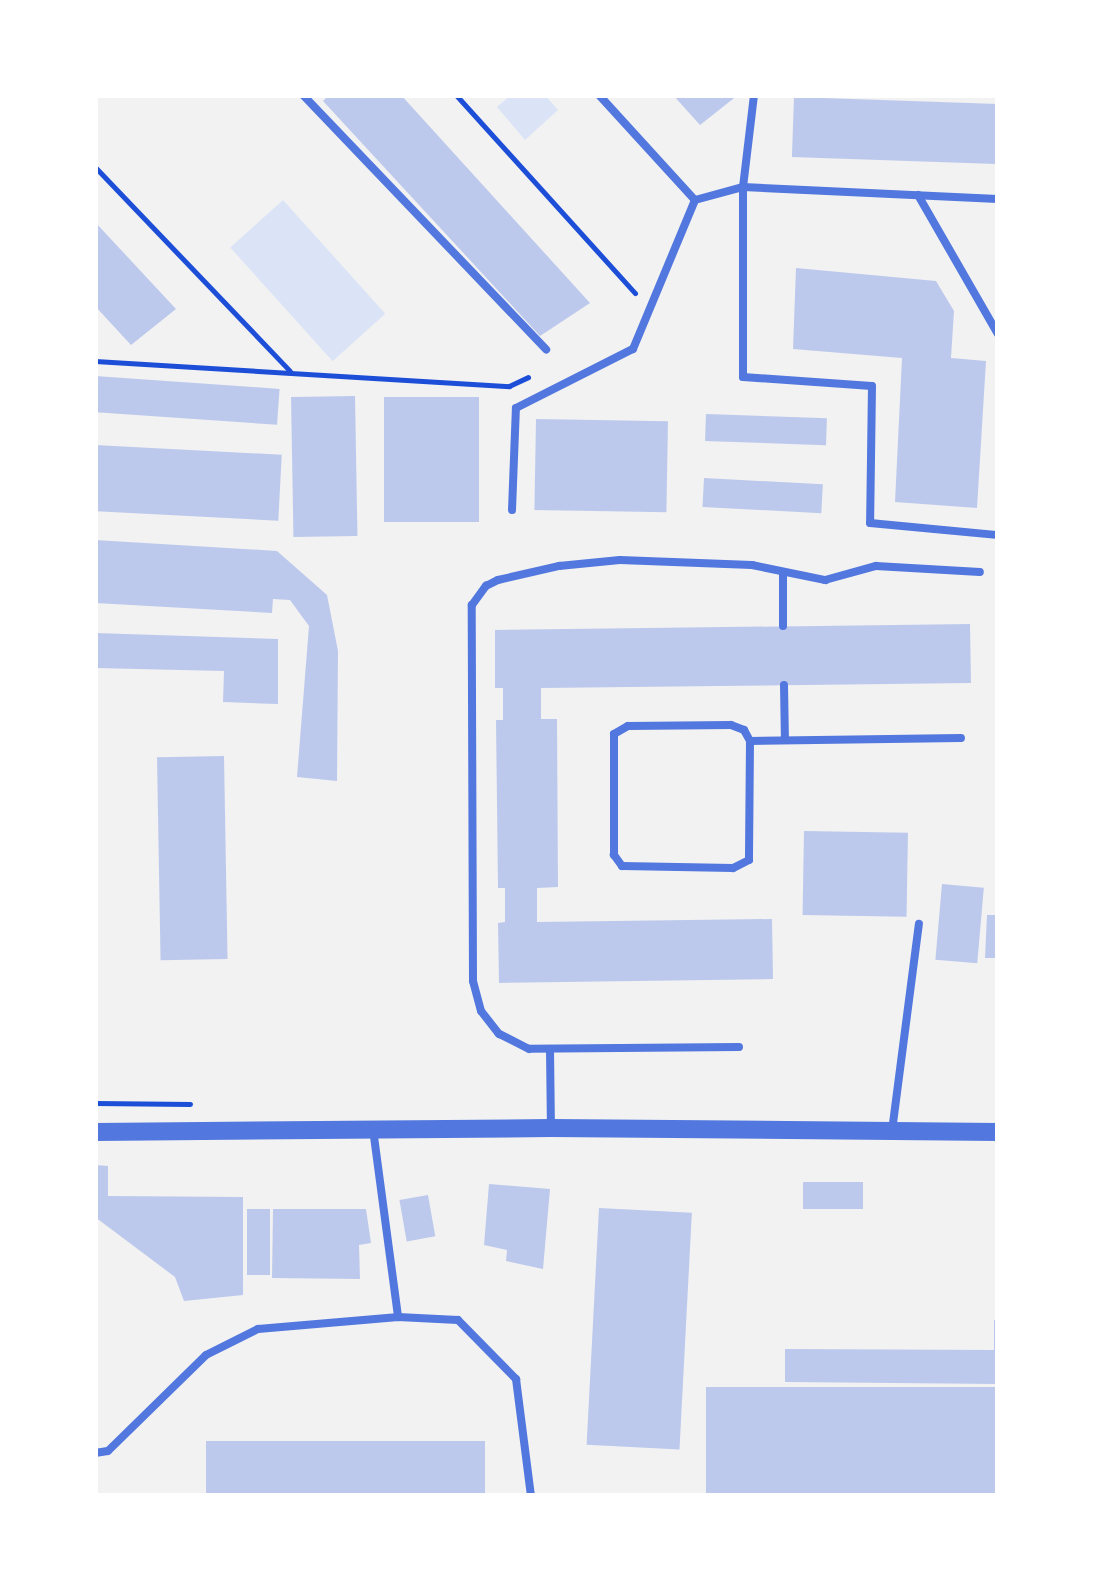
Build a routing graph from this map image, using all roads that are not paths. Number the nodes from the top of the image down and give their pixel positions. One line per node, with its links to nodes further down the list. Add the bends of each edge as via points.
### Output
1 (303, 95): 9 (lane)
2 (599, 95): 7 (lane)
3 (754, 95): 4 (lane)
4 (743, 187): 5 (lane); 7 (lane); 11 (lane, via 744,376 872,386 870,524)
5 (918, 195): 6 (lane); 8 (lane)
6 (998, 199)
7 (694, 200): 10 (lane, via 633,348 516,408)
8 (998, 334)
9 (546, 349)
10 (512, 510)
11 (998, 536)
12 (783, 572): 13 (lane, via 825,580 876,566); 14 (lane); 21 (lane, via 752,565 588,562 498,580 472,605 476,998 499,1034 529,1049)
13 (980, 572)
14 (784, 626)
15 (784, 685): 18 (lane)
16 (961, 738): 18 (lane)
17 (750, 740): 17 (lane, via 752,854 744,865 630,869 618,862 612,742 619,729 731,725); 18 (lane)
18 (785, 740)
19 (918, 924): 25 (lane)
20 (739, 1047): 21 (lane)
21 (550, 1049): 22 (lane)
22 (551, 1128): 23 (street); 25 (street)
23 (373, 1130): 24 (street); 27 (lane)
24 (95, 1132)
25 (892, 1132): 26 (street)
26 (998, 1132)
27 (398, 1317): 28 (lane, via 258,1330 206,1355 108,1451); 29 (lane, via 458,1320 516,1379)
28 (95, 1453)
29 (532, 1496)

